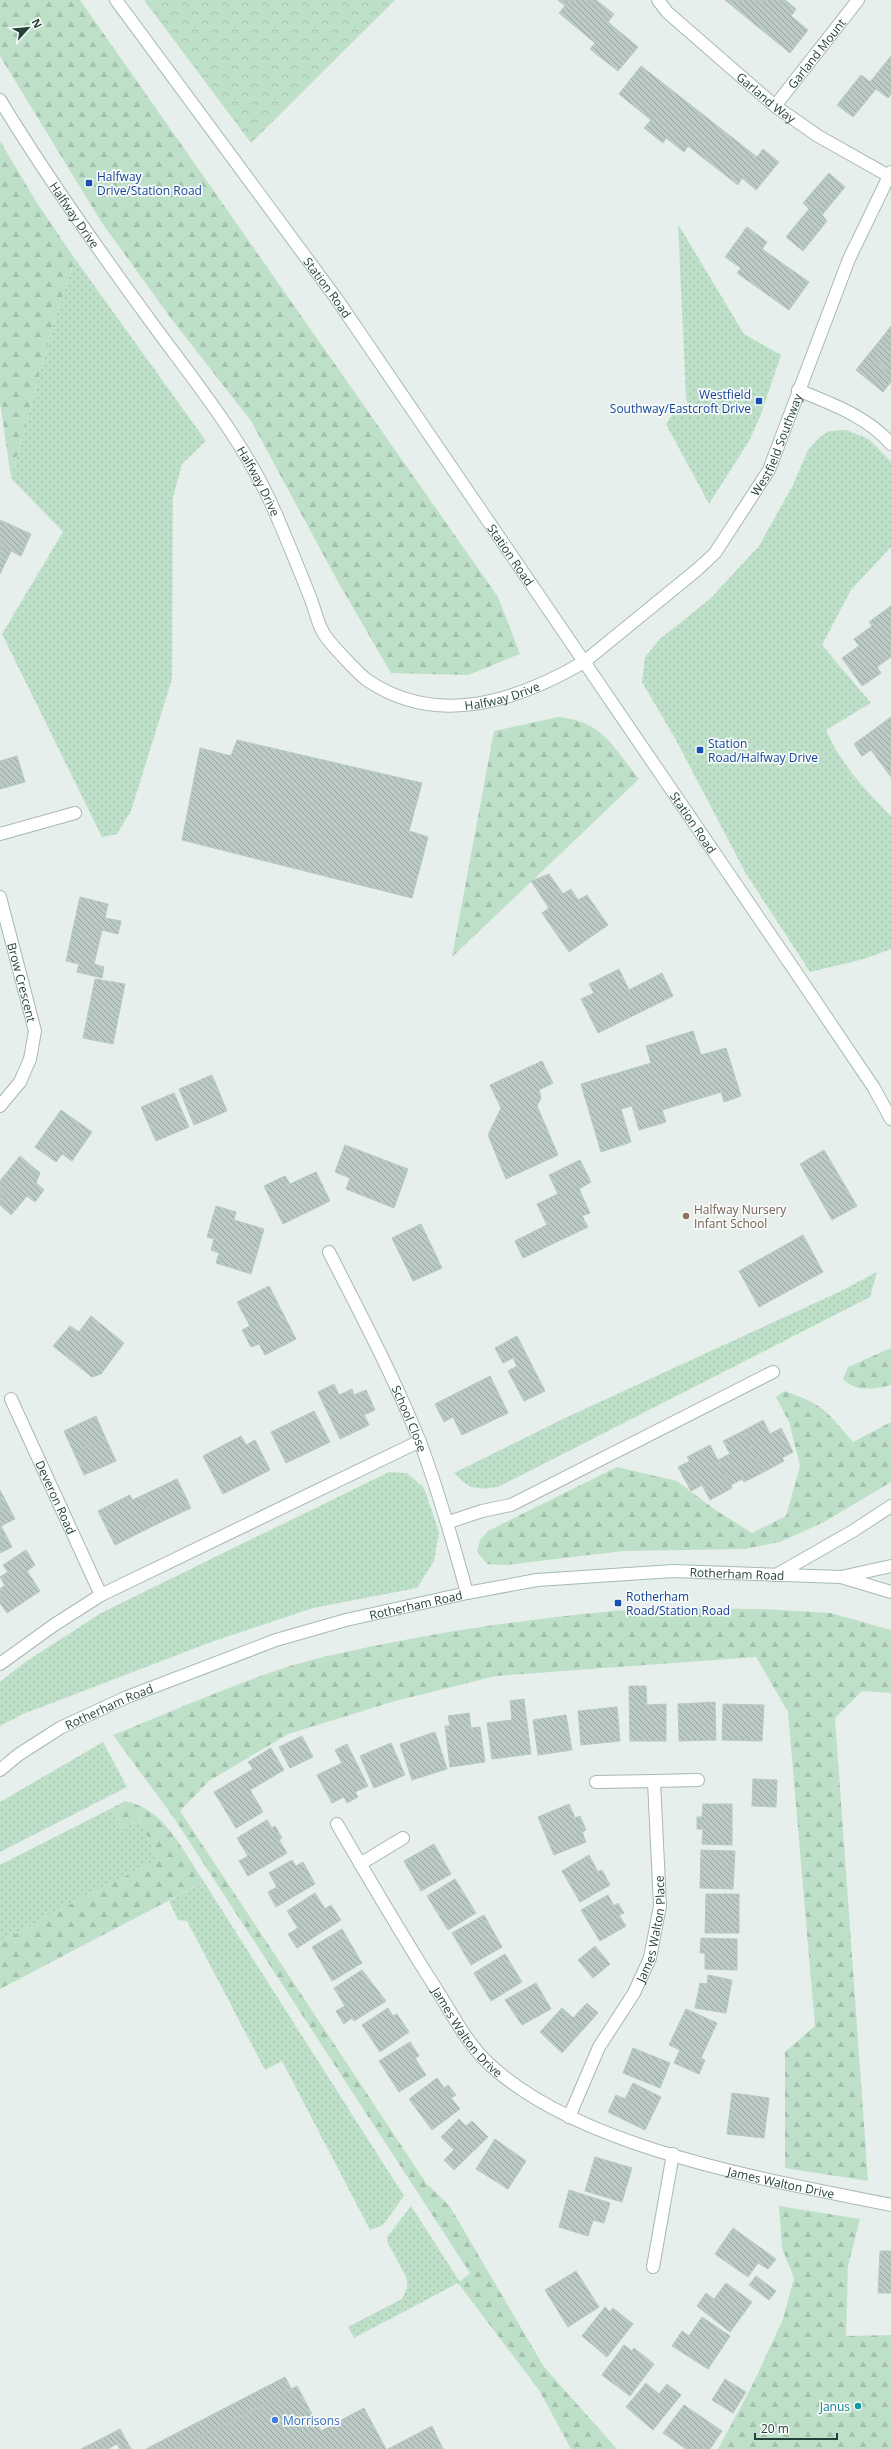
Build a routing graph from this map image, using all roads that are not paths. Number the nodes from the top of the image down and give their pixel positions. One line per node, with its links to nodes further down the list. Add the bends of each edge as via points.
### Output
1 (116, 0): 9 (street, Station Road, via 336,298)
2 (658, 0): 5 (street, Garland Way, via 667,12)
3 (858, 0): 5 (street, Garland Mount)
4 (0, 100): 9 (street, Halfway Drive, via 79,220 234,435 267,494 312,601 323,634 366,679 397,696 427,706 456,706 486,702 530,690)
5 (775, 106): 6 (street, Garland Way, via 818,136)
6 (890, 174): 7 (street, Westfield Southway, via 849,259)
7 (798, 390): 8 (street, via 853,413); 9 (street, Westfield Southway, via 769,470 715,553)
8 (891, 444)
9 (584, 662): 14 (street, Station Road, via 802,981 874,1088)
10 (75, 812): 11 (street)
11 (0, 834)
12 (0, 897): 13 (street, Brow Crescent, via 35,1031 30,1059 20,1082)
13 (0, 1106)
14 (891, 1118)
15 (329, 1252): 18 (street, School Close)
16 (773, 1372): 20 (street, via 511,1505)
17 (11, 1399): 26 (street, Deveron Road)
18 (420, 1441): 20 (street, School Close); 26 (street)
19 (891, 1506): 22 (street, via 853,1531)
20 (449, 1522): 25 (street, School Close)
21 (891, 1566): 23 (street, Rotherham Road)
22 (776, 1574): 23 (street, Rotherham Road); 25 (street, Rotherham Road, via 673,1571 609,1574 537,1580)
23 (841, 1577): 24 (street, Rotherham Road)
24 (891, 1592)
25 (467, 1593): 28 (street, Rotherham Road, via 346,1620 276,1640 205,1665 91,1712)
26 (102, 1595): 27 (street, via 54,1625)
27 (0, 1664)
28 (18, 1755): 29 (street, Rotherham Road); 30 (street, Rotherham Road)
29 (0, 1761)
30 (0, 1770)
31 (698, 1780): 32 (street)
32 (654, 1781): 33 (street); 37 (street, James Walton Place, via 660,1906 650,1958 634,1993 599,2047)
33 (596, 1782)
34 (337, 1824): 36 (street, James Walton Drive)
35 (403, 1838): 36 (street)
36 (360, 1864): 37 (street, James Walton Drive, via 459,2026 486,2060 522,2091)
37 (569, 2117): 38 (street, James Walton Drive, via 624,2139)
38 (673, 2154): 39 (street, James Walton Drive, via 747,2174); 40 (street)
39 (891, 2205)
40 (653, 2267)

